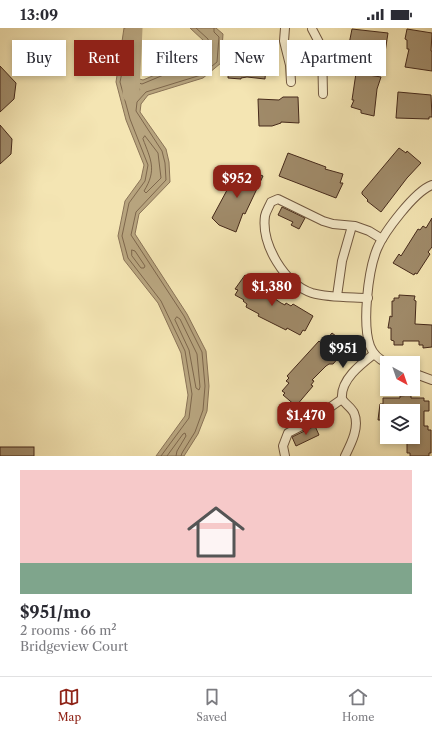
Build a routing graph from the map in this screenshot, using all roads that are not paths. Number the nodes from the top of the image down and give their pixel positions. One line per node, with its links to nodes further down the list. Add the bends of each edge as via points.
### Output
1 (284, 28): 3 (street)
2 (311, 28): 4 (street, via 322,48)
3 (291, 82)
4 (323, 94)
5 (432, 185): 7 (street, via 414,196)
6 (352, 226): 7 (street, via 369,231); 8 (street, via 342,261); 8 (street, via 333,224 278,199 271,202 265,216 271,250 290,280 312,293)
7 (382, 239): 9 (street, via 374,258)
8 (337, 296): 9 (street)
9 (368, 298): 10 (street, via 367,332)
10 (374, 354): 11 (street); 14 (street, via 350,377 344,386)
11 (380, 358)
12 (420, 376): 13 (street)
13 (432, 380)
14 (342, 399): 15 (street, via 288,433 283,446); 16 (street, via 351,408 356,421 356,429)
15 (286, 456)
16 (345, 456)

